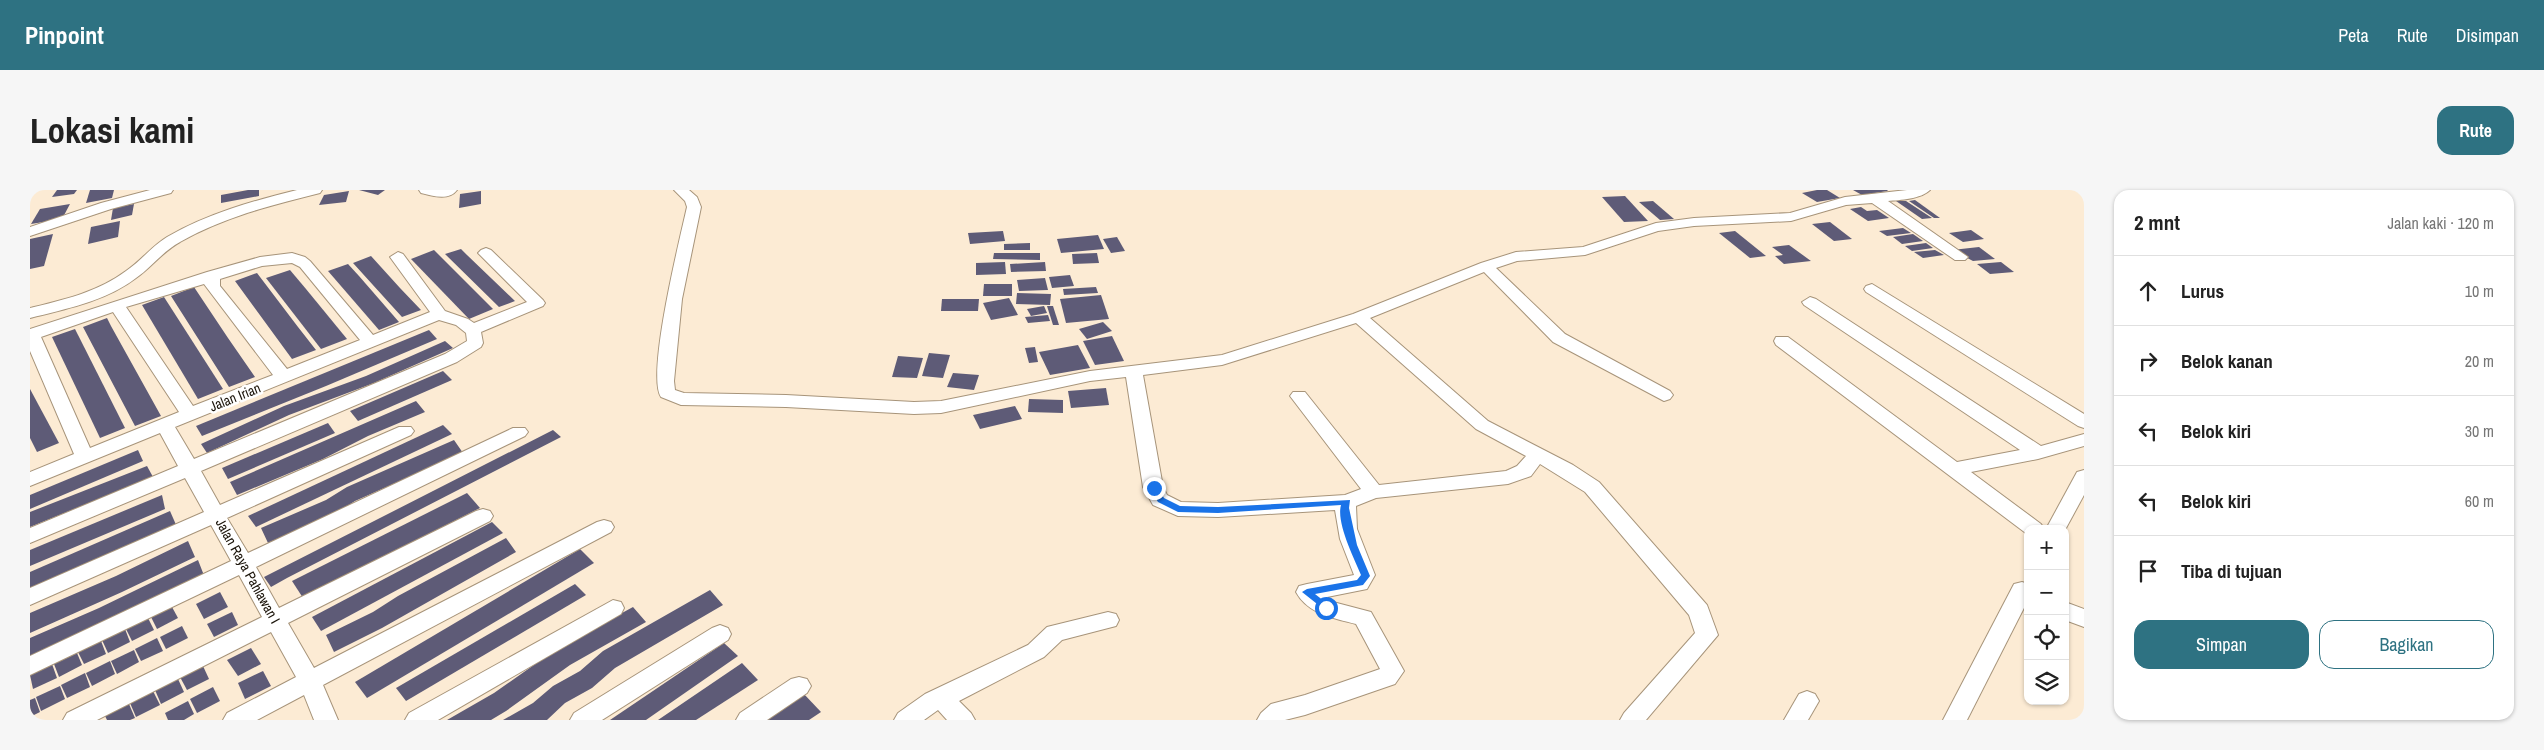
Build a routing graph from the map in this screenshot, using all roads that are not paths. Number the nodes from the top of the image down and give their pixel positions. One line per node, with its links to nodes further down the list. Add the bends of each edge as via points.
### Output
1 (166, 190): 10 (street)
2 (315, 190): 19 (street, via 262,203 190,230 171,240 130,276 110,288 68,304)
3 (426, 190): 4 (street, via 448,193)
4 (450, 190)
5 (681, 190): 26 (street, via 692,200 694,207 674,299 665,387 672,397 941,407 1090,376)
6 (1833, 190): 9 (street)
7 (1923, 190): 8 (street, via 1905,196)
8 (1876, 198): 9 (street); 13 (street)
9 (1850, 200): 14 (street, via 1791,217 1656,227 1585,251 1522,256)
10 (30, 232)
11 (486, 253): 22 (street, via 537,303)
12 (398, 257): 20 (street)
13 (1960, 258)
14 (1486, 266): 21 (street); 28 (street, via 1559,338)
15 (212, 275): 18 (street); 25 (street, via 260,262 300,260); 27 (street, via 212,286)
16 (1872, 289): 31 (street)
17 (1810, 302): 36 (street)
18 (117, 305): 23 (street); 30 (street)
19 (30, 313)
20 (439, 314): 22 (street, via 462,322); 25 (street, Jalan Irian)
21 (1359, 317): 26 (street, via 1266,349 1222,360); 37 (street, via 1482,425)
22 (472, 330): 39 (street, via 476,335 475,343 459,354)
23 (30, 334): 38 (street)
24 (1782, 341): 40 (street)
25 (370, 342): 27 (street, Jalan Irian)
26 (1134, 371): 44 (street, via 1154,488 1165,504 1178,509 1218,510)
27 (284, 377): 30 (street, Jalan Irian)
28 (1664, 395)
29 (1298, 396): 43 (street)
30 (190, 415): 32 (street, Jalan Irian)
31 (2084, 422)
32 (165, 425): 38 (street, Jalan Irian); 39 (street, Jalan Raya Pahlawan I)
33 (406, 431): 45 (street)
34 (519, 432): 51 (street)
35 (2083, 443): 36 (street)
36 (2038, 453): 40 (street)
37 (1537, 455): 43 (street, via 1524,471 1508,477); 64 (street, via 1592,487 1699,611 1707,635)
38 (85, 458): 42 (street, Jalan Irian)
39 (190, 470): 45 (street, Jalan Raya Pahlawan I); 50 (street)
40 (1954, 470): 47 (street)
41 (2084, 477): 48 (street)
42 (30, 479)
43 (1374, 492): 44 (street)
44 (1347, 502): 73 (street, via 1344,508 1352,545 1365,576 1360,583 1307,592 1326,608 1363,618 1393,671 1387,677 1279,711)
45 (217, 516): 51 (street, Jalan Raya Pahlawan I); 53 (street)
46 (483, 516): 56 (street)
47 (2029, 525)
48 (2058, 525)
49 (604, 527): 61 (street)
50 (30, 536)
51 (244, 565): 56 (street, Jalan Raya Pahlawan I); 60 (street)
52 (2024, 591): 74 (street)
53 (30, 597)
54 (613, 608): 68 (street)
55 (2069, 612): 57 (street)
56 (274, 619): 61 (street, Jalan Raya Pahlawan I); 65 (street)
57 (2084, 619)
58 (1108, 620): 63 (street, via 1055,633 1036,651)
59 (720, 634): 69 (street)
60 (30, 666)
61 (309, 680): 66 (street); 67 (street, Jalan Raya Pahlawan I)
62 (799, 686): 70 (street)
63 (940, 699): 71 (street, via 932,701); 72 (street)
64 (1635, 719)
65 (75, 720)
66 (236, 720)
67 (326, 720)
68 (417, 720)
69 (582, 720)
70 (748, 720)
71 (906, 720)
72 (963, 720)
73 (1269, 720)
74 (1955, 720)

